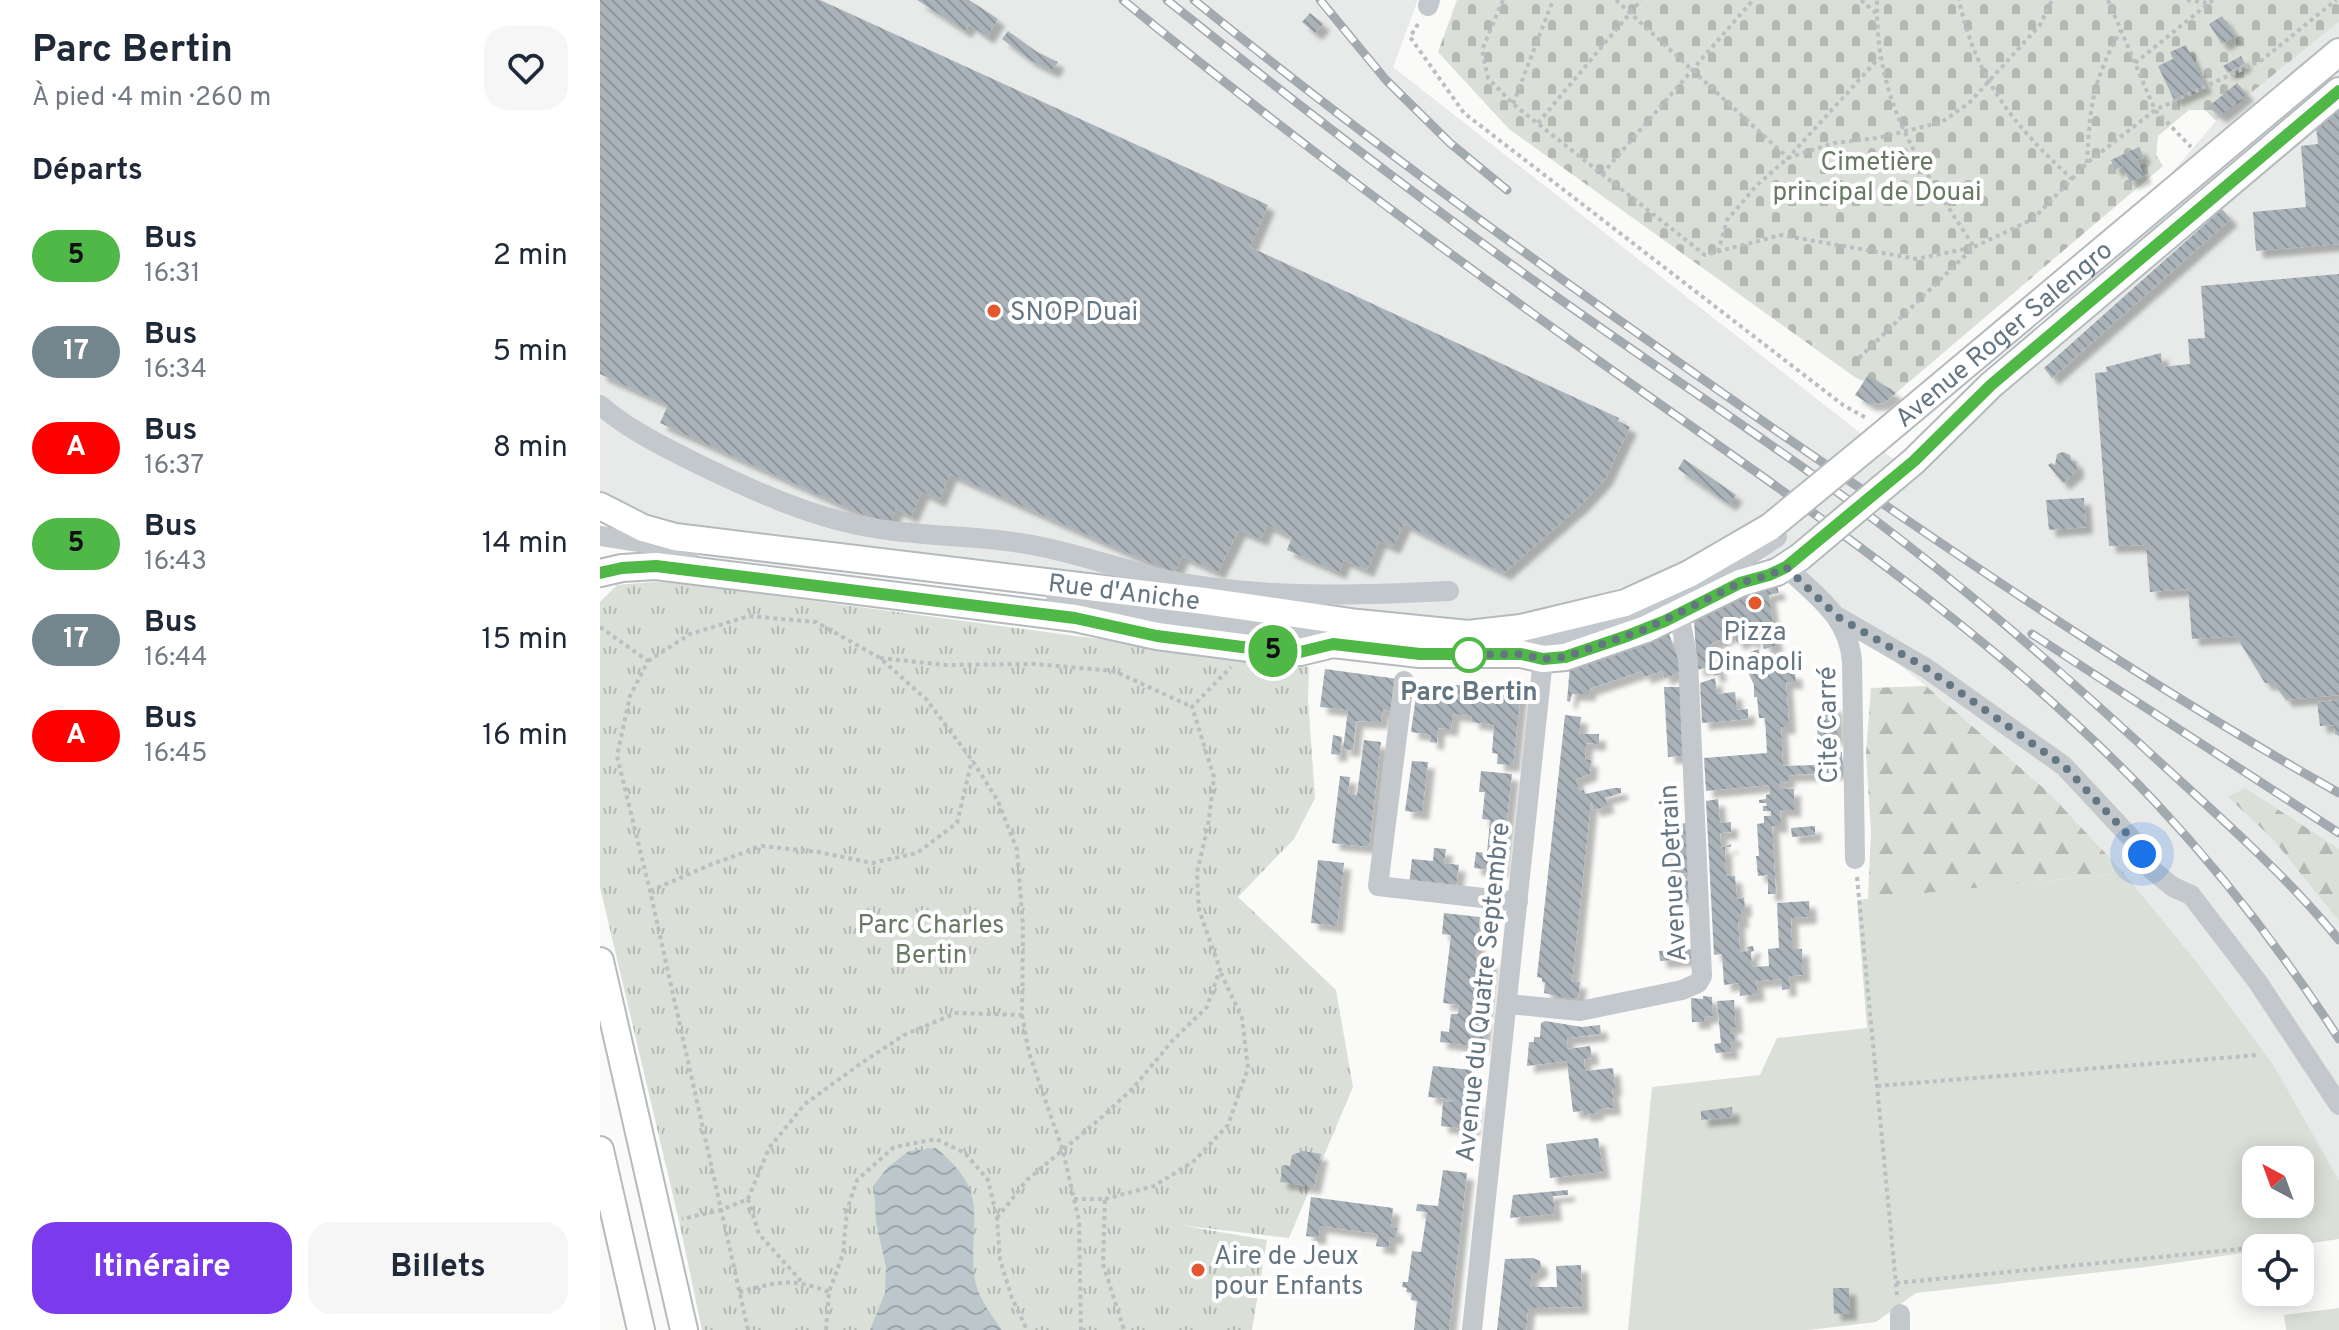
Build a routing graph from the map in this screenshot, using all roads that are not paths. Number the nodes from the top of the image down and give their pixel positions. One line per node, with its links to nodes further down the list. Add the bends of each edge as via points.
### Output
1 (2339, 52): 6 (main road, Avenue Roger Salengro, via 2206,164)
2 (2339, 66): 6 (street)
3 (2339, 77): 6 (street, via 2007,359)
4 (2339, 91): 6 (main road, via 1991,385)
5 (600, 405): 12 (street, via 674,452 750,489 809,512 873,528 1040,546 1201,586 1297,596)
6 (1895, 445): 9 (main road, Avenue Roger Salengro, bridge); 9 (main road, Rue d'Aniche, bridge)
7 (600, 506): 13 (main road, Rue d'Aniche, via 675,537 1451,633 1521,628)
8 (600, 536): 9 (street, via 1072,598 1197,621 1463,644 1537,639 1621,618)
9 (1785, 547): 13 (main road, Avenue Roger Salengro, via 1722,557); 14 (main road, Rue d'Aniche, via 1769,575 1740,583); 15 (street, Cité Carré); 17 (street, via 1767,564 1642,621)
10 (600, 552): 16 (street, via 1039,602 1169,628)
11 (600, 573): 16 (main road, Rue d'Aniche, via 656,566 1075,618 1157,636 1273,651 1300,652)
12 (1449, 591)
13 (1651, 592)
14 (1679, 614): 17 (main road, Rue d'Aniche, via 1565,657); 22 (street, Avenue Detrain, via 1688,660 1702,976 1682,990 1580,1011)
15 (1838, 617): 19 (street, Cité Carré, via 1850,640 1852,661); 23 (street, via 1926,668 2064,766 2132,839 2152,870 2191,895 2257,981)
16 (1333, 644): 17 (main road, Rue d'Aniche, via 1420,654)
17 (1532, 656): 20 (street, Avenue du Quatre Septembre)
18 (1404, 681): 20 (street, via 1378,886)
19 (1855, 859)
20 (1518, 902): 22 (street, Avenue du Quatre Septembre)
21 (600, 961): 27 (main road)
22 (1508, 1004): 28 (street, Avenue du Quatre Septembre)
23 (2339, 1105)
24 (600, 1150): 25 (main road)
25 (609, 1232): 26 (main road)
26 (641, 1330)
27 (684, 1330)
28 (1472, 1330)

